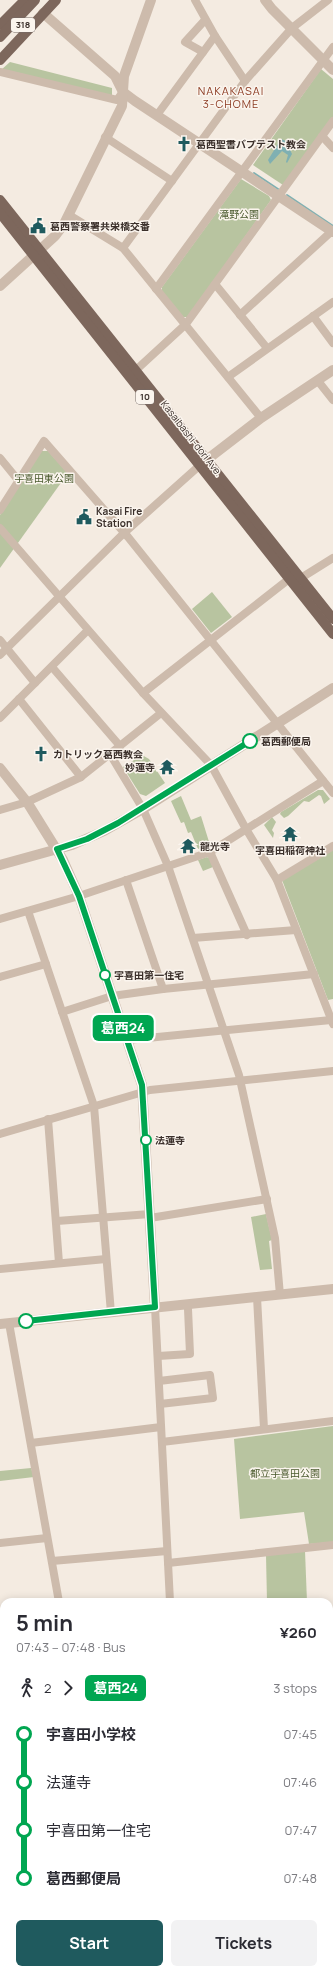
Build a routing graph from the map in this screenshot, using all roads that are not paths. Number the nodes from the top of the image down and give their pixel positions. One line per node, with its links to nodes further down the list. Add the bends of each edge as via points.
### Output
1 (25, 0): 11 (main road, 318)
2 (35, 0): 14 (main road, 318)
3 (47, 0): 16 (main road, 318)
4 (56, 0): 9 (main road)
5 (151, 0): 23 (street, via 124,76)
6 (195, 0): 10 (street)
7 (265, 0): 12 (street)
8 (328, 0): 12 (street)
9 (44, 13): 18 (main road); 23 (street, via 115,76)
10 (206, 20): 13 (street); 17 (street, via 185,42)
11 (0, 25)
12 (292, 28): 19 (street); 22 (street)
13 (215, 36): 17 (street); 22 (street)
14 (0, 37)
15 (333, 47): 19 (street)
16 (0, 50)
17 (203, 52): 24 (street)
18 (0, 60)
19 (324, 60): 20 (street); 30 (street)
20 (333, 70)
21 (0, 72): 23 (street, via 117,100)
22 (245, 81): 28 (street)
23 (123, 92): 24 (street); 27 (street, via 122,106)
24 (157, 115): 28 (street)
25 (333, 121): 26 (street)
26 (322, 136): 29 (street); 32 (street)
27 (105, 137): 31 (street); 35 (street)
28 (199, 144): 30 (street); 31 (street)
29 (333, 148)
30 (243, 173): 32 (street); 41 (street)
31 (172, 181): 37 (street)
32 (279, 197): 36 (street); 39 (street)
33 (0, 200): 38 (main road, 10)
34 (0, 213): 38 (main road, 10)
35 (69, 215): 37 (street); 38 (street, via 55,236)
36 (332, 232): 43 (street)
37 (124, 248): 41 (street)
38 (37, 253): 40 (street); 48 (main road, Kasaibashi-dori Ave. / 10); 55 (main road, Kasaibashi-dori Ave. / 10)
39 (215, 284): 43 (street); 45 (street)
40 (0, 286)
41 (156, 289): 45 (street)
42 (333, 302): 44 (street)
43 (240, 315): 47 (street)
44 (313, 316): 46 (street); 47 (street)
45 (186, 324): 48 (street); 50 (street)
46 (333, 342)
47 (267, 348): 50 (street)
48 (136, 370): 55 (main road, Kasaibashi-dori Ave. / 10)
49 (333, 370): 51 (street)
50 (228, 377): 53 (street)
51 (318, 381): 52 (street); 53 (street)
52 (333, 400)
53 (261, 418): 55 (street)
54 (0, 458): 56 (street)
55 (203, 463): 59 (street); 61 (main road, Kasaibashi-dori Ave. / 10); 62 (main road, Kasaibashi-dori Ave. / 10)
56 (18, 480): 57 (street); 59 (street, via 44,441)
57 (0, 510)
58 (0, 528): 63 (street)
59 (124, 532): 63 (street); 68 (street)
60 (333, 558): 61 (street)
61 (301, 578): 64 (main road, Kasaibashi-dori Ave. / 10)
62 (288, 579): 66 (main road, Kasaibashi-dori Ave. / 10); 68 (street)
63 (59, 596): 65 (street); 69 (street)
64 (333, 619)
65 (87, 631): 71 (street); 74 (street)
66 (333, 634)
67 (0, 640): 69 (street)
68 (210, 641): 74 (street); 78 (street)
69 (7, 648): 70 (street); 72 (street)
70 (0, 655)
71 (52, 667): 72 (street); 79 (street)
72 (35, 683): 75 (street)
73 (333, 688): 78 (street)
74 (143, 693): 76 (street)
75 (19, 699): 77 (street); 83 (street)
76 (161, 714): 79 (street); 81 (street)
77 (0, 718)
78 (277, 724): 81 (street); 84 (street)
79 (120, 746): 80 (street)
80 (110, 754): 83 (street); 87 (street)
81 (212, 765): 87 (street); 89 (street)
82 (0, 768): 86 (street)
83 (81, 777): 86 (street)
84 (324, 781): 85 (street); 89 (street)
85 (333, 793)
86 (27, 802): 88 (street); 91 (street)
87 (143, 808): 91 (street, via 104,831); 94 (street)
88 (0, 810)
89 (246, 829): 92 (street); 96 (street)
90 (333, 846): 96 (street)
91 (57, 849): 93 (street); 97 (street)
92 (210, 852): 94 (street); 101 (street)
93 (0, 865)
94 (168, 866): 95 (street); 102 (street)
95 (126, 880): 97 (street); 107 (street)
96 (277, 880): 100 (street)
97 (79, 896): 98 (street); 108 (street)
98 (28, 911): 99 (street); 103 (street)
99 (0, 919)
100 (296, 930): 101 (street); 104 (street)
101 (247, 935): 102 (street)
102 (193, 938): 106 (street)
103 (46, 964): 105 (street); 110 (street)
104 (314, 974): 106 (street); 109 (street)
105 (0, 977)
106 (208, 985): 107 (street); 112 (street)
107 (163, 989): 108 (street)
108 (112, 996): 110 (street); 113 (street)
109 (329, 1003): 111 (street)
110 (62, 1012): 117 (street)
111 (332, 1022): 112 (street)
112 (224, 1030): 113 (street); 115 (street)
113 (127, 1040): 116 (street)
114 (333, 1071): 115 (street)
115 (241, 1081): 116 (street); 120 (street)
116 (143, 1092): 117 (street); 121 (street)
117 (94, 1106): 118 (street); 122 (street)
118 (48, 1119): 119 (street); 123 (street)
119 (0, 1134)
120 (267, 1199): 121 (street); 128 (street, via 276,1238)
121 (150, 1216): 122 (street); 130 (street)
122 (102, 1217): 123 (street); 124 (street)
123 (57, 1221): 125 (street)
124 (106, 1259): 125 (street); 132 (street)
125 (59, 1263): 126 (street)
126 (0, 1269)
127 (333, 1289): 128 (street)
128 (280, 1295): 129 (street)
129 (257, 1297): 130 (street); 139 (street)
130 (155, 1307): 132 (street); 134 (street)
131 (188, 1309): 134 (street, via 190,1354)
132 (111, 1312): 133 (street)
133 (4, 1324): 141 (street)
134 (158, 1356): 135 (street)
135 (159, 1381): 136 (street); 136 (street, via 210,1375 212,1398)
136 (160, 1404): 138 (street)
137 (333, 1421): 139 (street)
138 (161, 1427): 140 (street); 141 (street)
139 (264, 1429): 140 (street)
140 (162, 1442): 145 (street)
141 (31, 1444): 142 (street)
142 (47, 1538): 143 (street); 146 (street)
143 (0, 1543)
144 (333, 1545): 147 (street)
145 (167, 1550): 146 (street); 147 (street)
146 (52, 1561): 148 (street)
147 (168, 1563): 149 (street)
148 (58, 1598)
149 (170, 1598)

